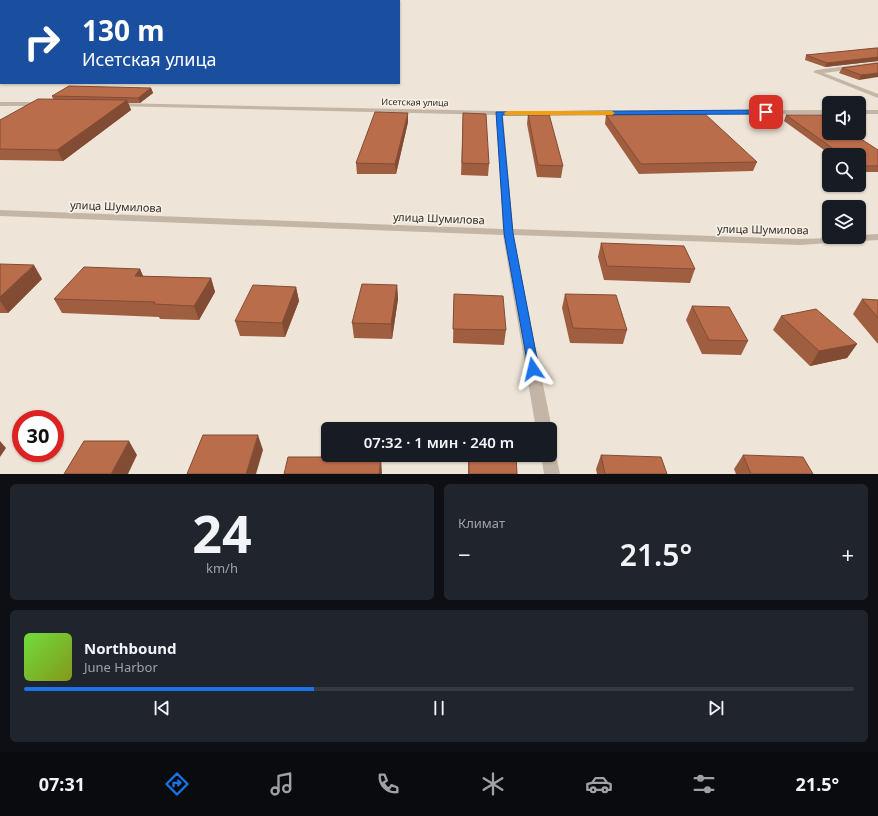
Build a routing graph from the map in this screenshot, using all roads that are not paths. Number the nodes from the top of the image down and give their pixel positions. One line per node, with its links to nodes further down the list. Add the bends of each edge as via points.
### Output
1 (878, 64): 2 (street, via 816,72)
2 (878, 96)
3 (0, 104): 4 (street)
4 (47, 104)
5 (110, 105): 9 (street, Исетская улица)
6 (822, 112): 9 (street, Исетская улица)
7 (866, 112): 8 (street)
8 (878, 112)
9 (499, 113): 11 (street)
10 (0, 213): 11 (street, улица Шумилова)
11 (508, 233): 12 (street, улица Шумилова, via 800,242); 13 (street)
12 (878, 237)
13 (543, 422)
14 (550, 462): 15 (street)
15 (552, 474)

